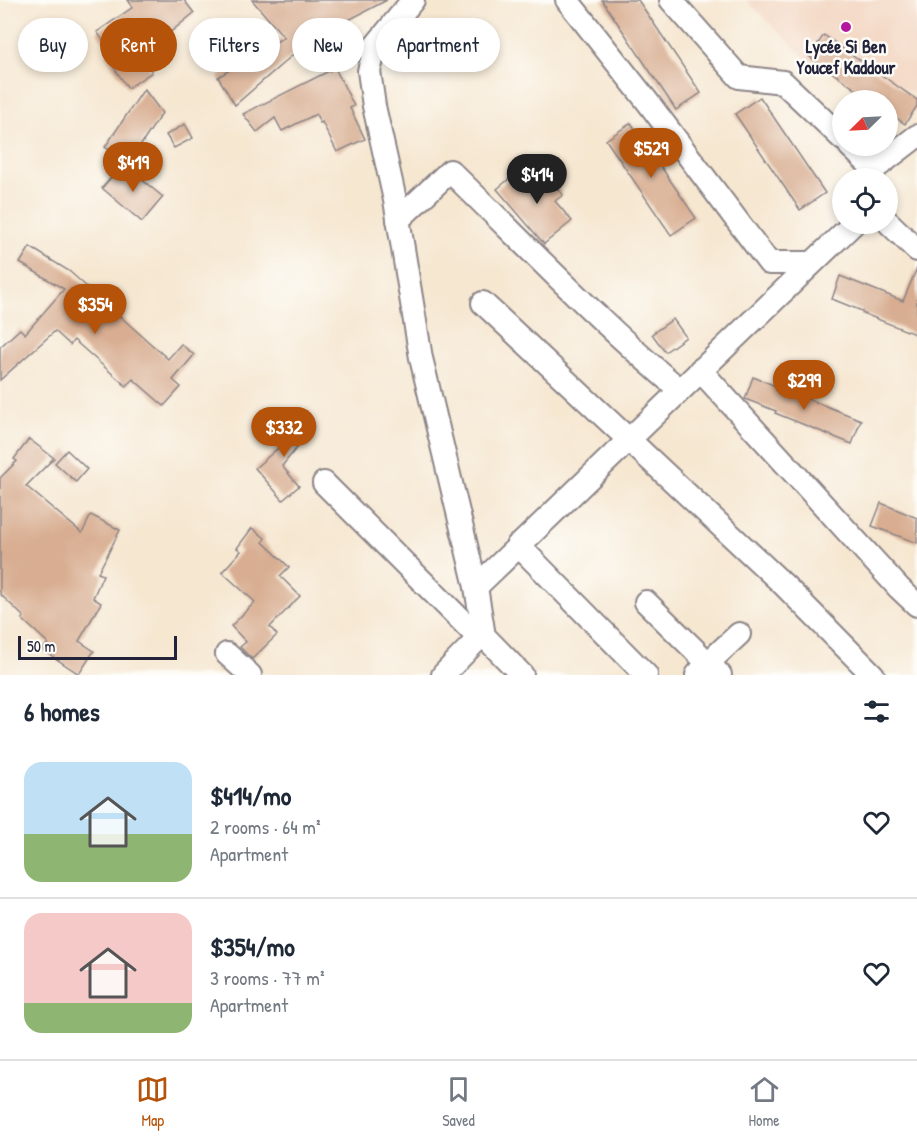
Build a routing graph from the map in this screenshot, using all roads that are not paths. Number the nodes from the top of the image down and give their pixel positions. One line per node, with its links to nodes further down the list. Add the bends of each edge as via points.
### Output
1 (413, 0): 9 (street, via 376,45 369,71)
2 (567, 0): 13 (street, via 769,263)
3 (671, 0): 4 (street, via 739,76 783,82)
4 (832, 129)
5 (917, 136): 8 (street)
6 (859, 156): 7 (street)
7 (869, 168)
8 (881, 168)
9 (398, 220): 16 (street, via 450,171); 20 (street, via 421,358)
10 (898, 232): 12 (street)
11 (842, 234): 13 (street)
12 (917, 250)
13 (812, 263): 15 (street)
14 (483, 303): 17 (street)
15 (700, 370): 16 (street); 22 (street)
16 (680, 390): 17 (street)
17 (628, 440): 19 (street); 31 (street, via 785,586)
18 (324, 483): 24 (street)
19 (518, 546): 20 (street); 30 (street)
20 (476, 587): 24 (street)
21 (646, 602): 26 (street)
22 (917, 605)
23 (739, 634): 26 (street)
24 (481, 637): 28 (street); 29 (street)
25 (227, 654): 27 (street)
26 (708, 671)
27 (250, 675)
28 (443, 675)
29 (522, 675)
30 (646, 675)
31 (873, 675)

